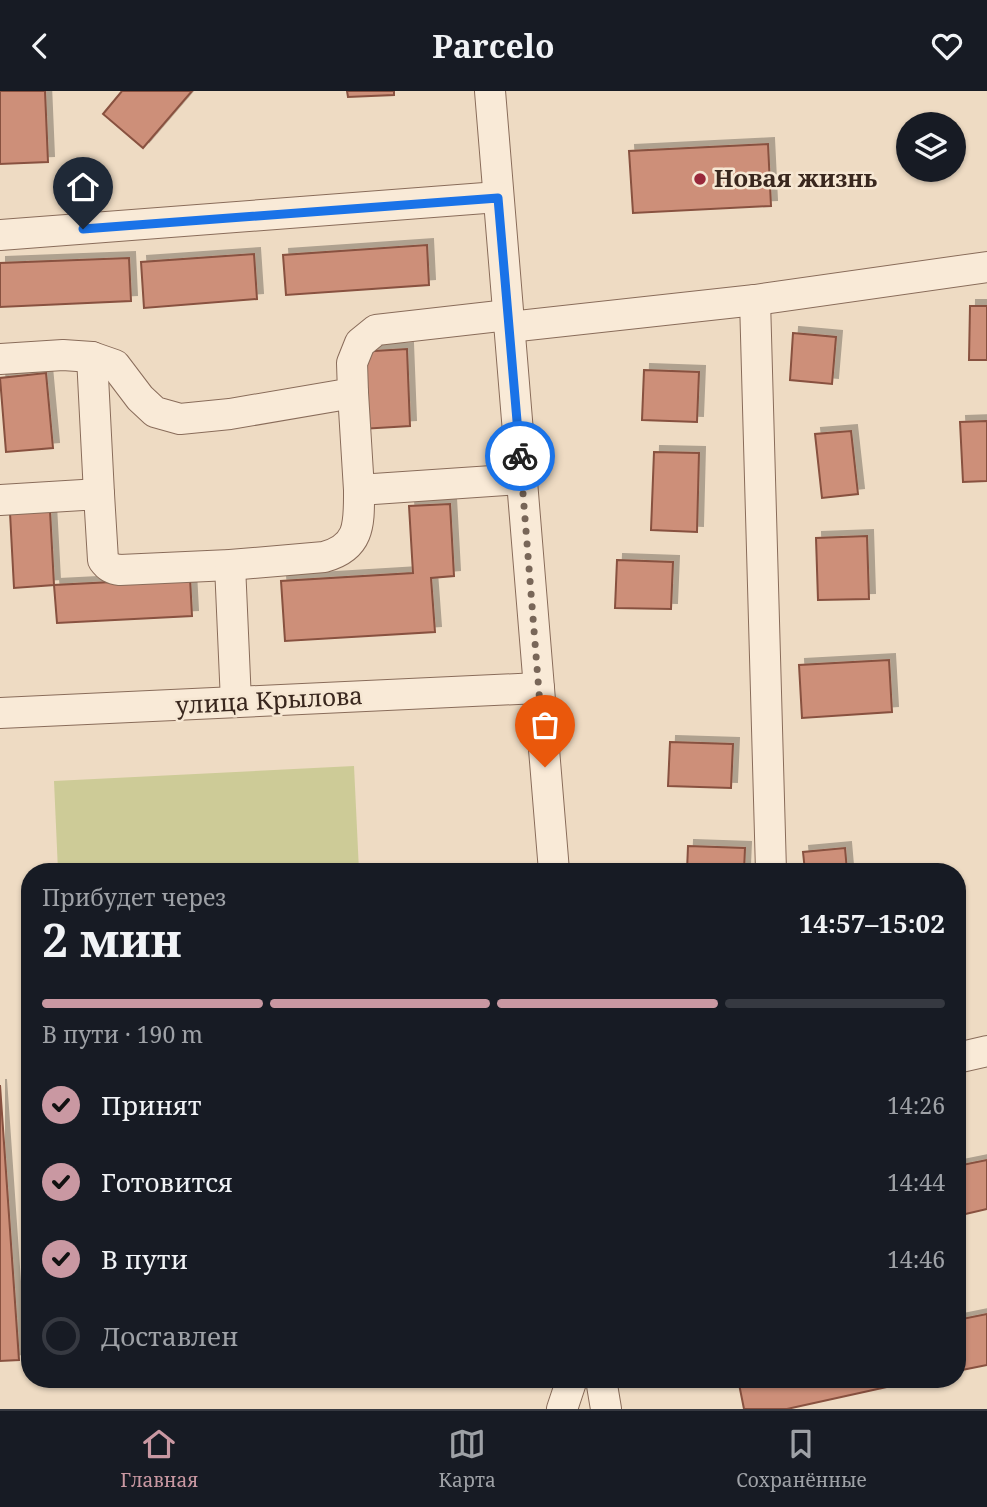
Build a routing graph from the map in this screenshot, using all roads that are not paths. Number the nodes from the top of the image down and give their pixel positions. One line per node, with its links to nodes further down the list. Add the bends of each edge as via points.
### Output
1 (491, 91): 2 (street)
2 (498, 198): 3 (street); 6 (street)
3 (0, 235)
4 (987, 267): 5 (street)
5 (755, 300): 6 (street); 19 (street)
6 (509, 321): 9 (street, via 376,330 360,343 352,363); 10 (street)
7 (92, 357): 8 (street); 9 (street, via 115,365 155,412 180,419); 12 (street)
8 (0, 359)
9 (353, 393): 11 (street)
10 (522, 479): 11 (street); 15 (street)
11 (359, 490): 14 (street, via 355,536 336,553)
12 (99, 494): 13 (street); 14 (street, via 102,554 113,569)
13 (0, 500)
14 (230, 565): 16 (street)
15 (539, 688): 16 (street, улица Крылова); 18 (street)
16 (236, 702): 17 (street, улица Крылова)
17 (0, 713)
18 (553, 863)
19 (771, 863)
20 (987, 1051): 21 (street)
21 (966, 1056)
22 (569, 1388): 24 (street)
23 (602, 1388): 25 (street)
24 (562, 1409)
25 (606, 1409)

